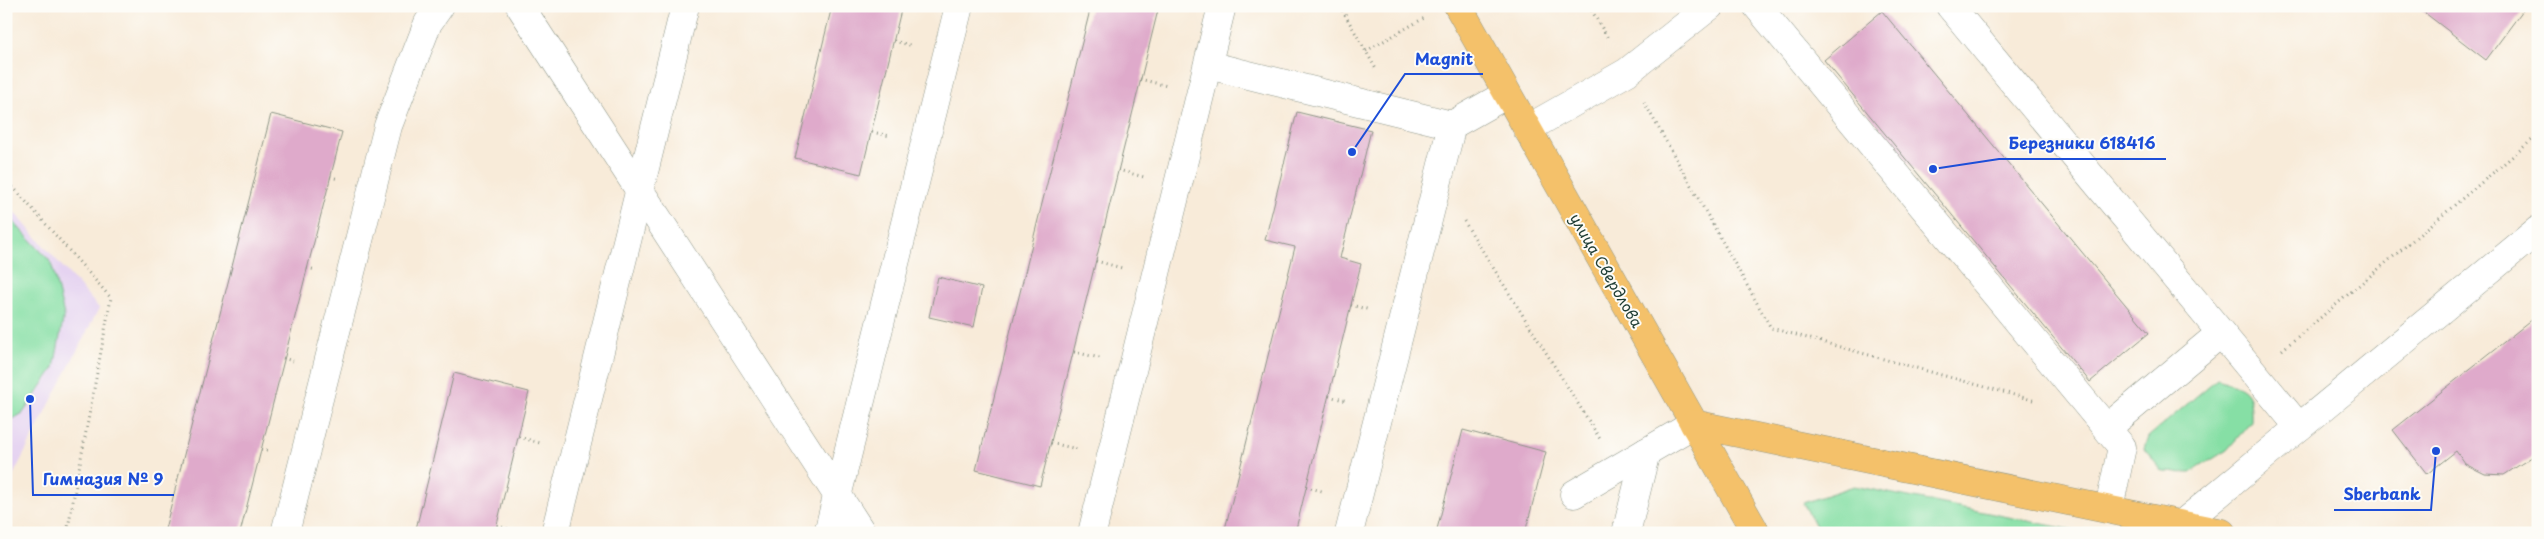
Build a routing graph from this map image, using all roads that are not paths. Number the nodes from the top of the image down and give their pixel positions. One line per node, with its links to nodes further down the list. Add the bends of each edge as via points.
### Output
1 (440, 6): 26 (lane, via 428,23 388,126)
2 (520, 6): 14 (lane)
3 (685, 6): 14 (lane)
4 (959, 6): 21 (lane)
5 (1222, 6): 10 (lane)
6 (1458, 6): 11 (main road, улица Свердлова)
7 (1710, 6): 13 (lane, via 1626,72)
8 (1757, 6): 19 (lane)
9 (1950, 6): 16 (lane)
10 (1208, 65): 12 (lane); 30 (lane)
11 (1507, 94): 12 (lane); 13 (main road, улица Свердлова)
12 (1452, 125): 31 (lane)
13 (1527, 129): 17 (main road, улица Свердлова)
14 (639, 190): 21 (lane); 27 (lane)
15 (2538, 230): 18 (lane)
16 (2221, 333): 18 (lane); 19 (lane)
17 (1694, 424): 20 (lane); 23 (main road); 25 (main road, улица Свердлова)
18 (2299, 427): 24 (lane)
19 (2106, 428): 23 (lane, via 2122,447)
20 (1646, 452): 22 (lane); 32 (lane)
21 (837, 494): 28 (lane); 29 (lane)
22 (1574, 494)
23 (2108, 508): 24 (main road)
24 (2182, 524): 33 (main road)
25 (1748, 526)
26 (285, 533)
27 (555, 533)
28 (828, 533)
29 (862, 533)
30 (1092, 533)
31 (1349, 533)
32 (1626, 533)
33 (2222, 533)

